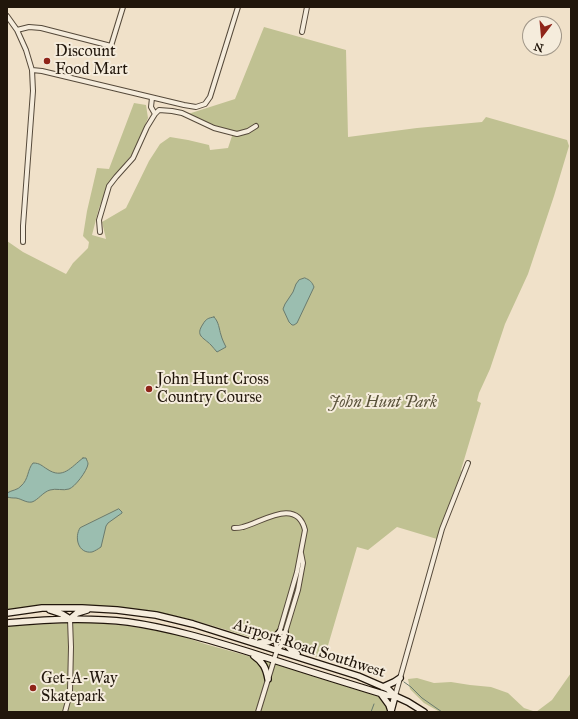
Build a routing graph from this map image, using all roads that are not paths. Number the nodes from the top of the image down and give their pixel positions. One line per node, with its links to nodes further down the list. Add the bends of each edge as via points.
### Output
1 (123, 7): 5 (street, via 111,46 42,28 29,27)
2 (238, 7): 9 (street, via 210,97 205,104 196,107)
3 (307, 7): 6 (street)
4 (7, 16): 5 (street)
5 (17, 30): 7 (street)
6 (302, 32)
7 (32, 70): 8 (street); 14 (street, via 33,90)
8 (152, 98): 9 (street); 11 (street, via 151,107)
9 (158, 99): 10 (street)
10 (159, 110): 11 (street); 12 (street, via 182,113 214,128 238,134)
11 (155, 114): 13 (street, via 134,158 109,186 99,220)
12 (256, 126)
13 (100, 232)
14 (23, 242)
15 (468, 463): 27 (street, via 442,529)
16 (234, 528): 22 (street, via 244,527 280,513 296,516 304,525 301,553)
17 (42, 608): 18 (street, Airport Road Southwest); 19 (street, Airport Road Southwest); 20 (street)
18 (95, 609): 20 (street, via 82,612); 23 (street, Airport Road Southwest, via 156,615)
19 (7, 613)
20 (70, 619): 21 (street, Airport Road Southwest); 24 (street, Airport Road Southwest, via 111,620 153,626); 33 (street, via 70,697)
21 (7, 622)
22 (283, 632): 23 (street, via 265,643); 25 (street, via 281,646); 26 (street, via 288,647)
23 (251, 642): 25 (street, Airport Road Southwest)
24 (249, 652): 25 (street, Airport Road Southwest); 28 (street, via 265,666)
25 (275, 655): 26 (street, Airport Road Southwest); 28 (street); 30 (street, Airport Road Southwest)
26 (306, 659): 29 (street, Airport Road Southwest)
27 (400, 678): 29 (street); 31 (street)
28 (268, 679): 34 (street)
29 (383, 687): 31 (street, Airport Road Southwest)
30 (380, 693): 31 (street, Airport Road Southwest); 32 (street, via 389,705)
31 (395, 696): 32 (street); 35 (street)
32 (390, 711)
33 (65, 712)
34 (258, 712)
35 (424, 712)

